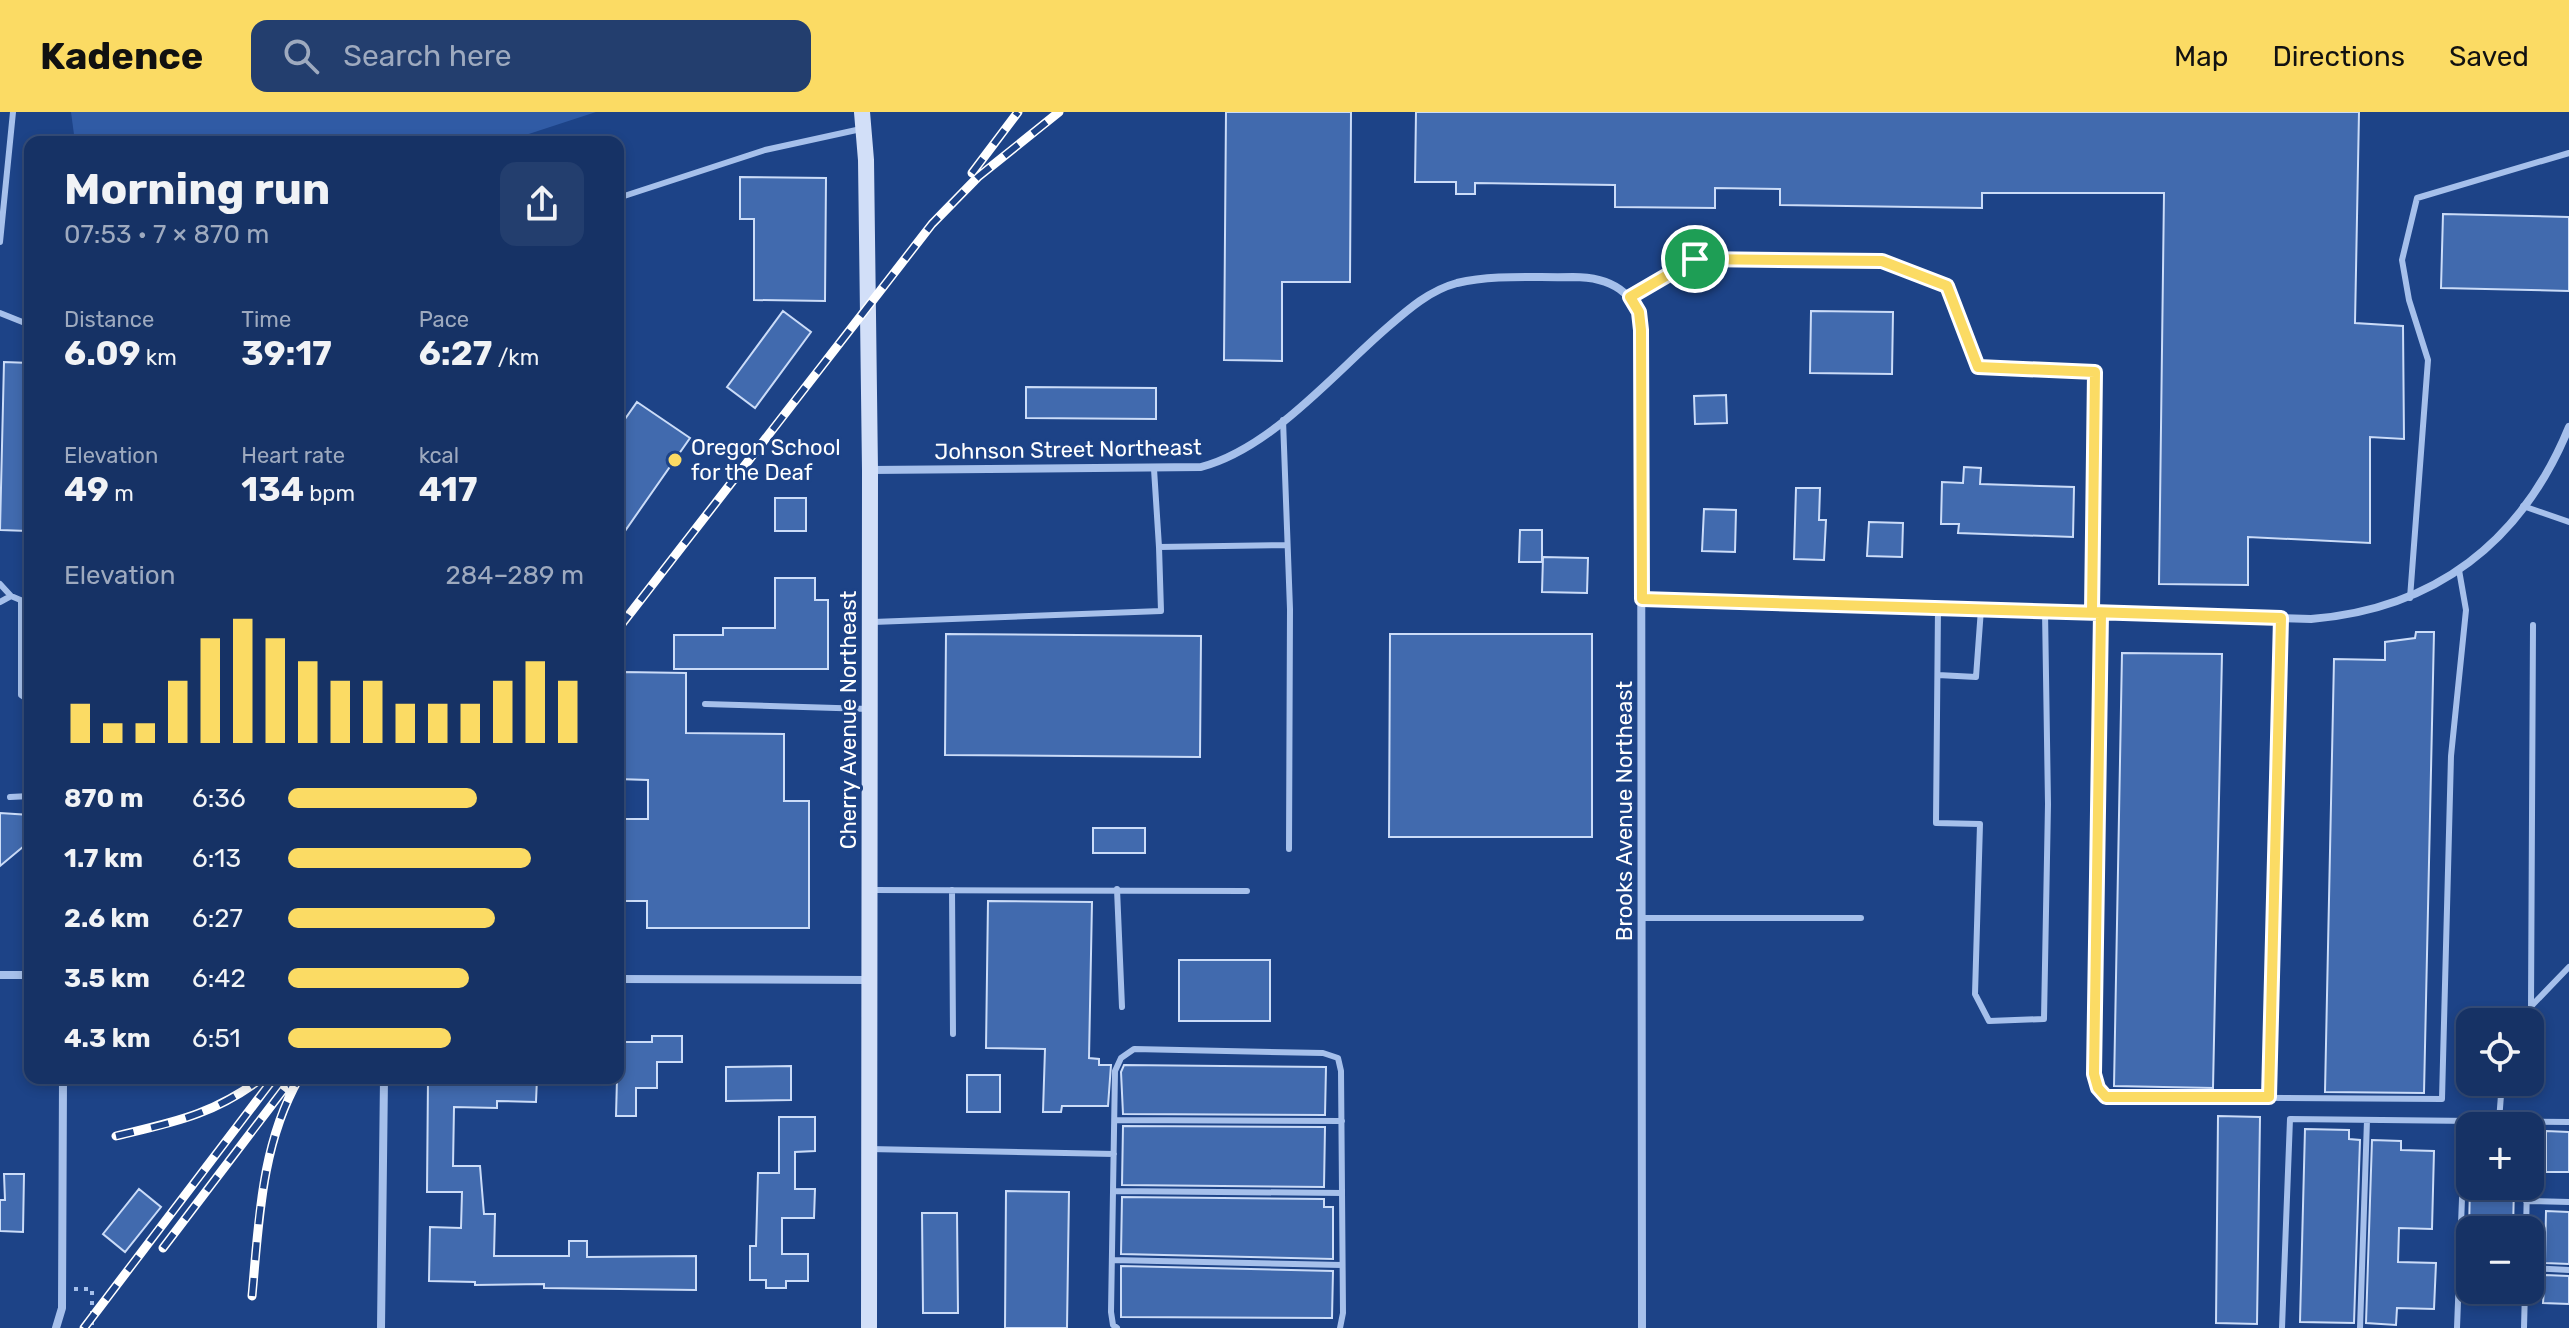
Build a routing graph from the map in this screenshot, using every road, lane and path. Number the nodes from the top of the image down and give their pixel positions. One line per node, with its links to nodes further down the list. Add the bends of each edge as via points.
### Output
1 (13, 112): 5 (lane)
2 (862, 120): 4 (lane); 12 (main road, Cherry Avenue Northeast)
3 (2569, 153): 20 (lane, via 2417,198 2402,260 2428,360)
4 (624, 196)
5 (0, 242)
6 (1630, 297): 9 (street, Johnson Street Northeast, via 1615,285 1583,277 1490,278 1456,284 1411,307); 21 (street, Brooks Avenue Northeast, via 1641,330); 28 (lane, via 1695,259 1882,261 1947,286 1978,367 2095,372)
7 (0, 313): 8 (lane)
8 (24, 323)
9 (1283, 420): 11 (street, Johnson Street Northeast, via 1220,462); 15 (lane)
10 (2569, 427): 13 (street, via 2552,469)
11 (1154, 469): 12 (street, Johnson Street Northeast); 16 (lane)
12 (870, 470): 30 (main road, Cherry Avenue Northeast)
13 (2523, 506): 14 (lane); 17 (street, via 2481,554)
14 (2569, 522)
15 (1287, 545): 16 (lane); 38 (lane)
16 (1159, 547): 30 (lane, via 1161,611)
17 (2459, 570): 20 (street); 55 (lane, via 2466,610 2451,756 2442,1099)
18 (0, 584): 19 (lane)
19 (11, 596): 22 (lane); 24 (lane)
20 (2410, 598): 29 (street, via 2350,616)
21 (1642, 599): 25 (street); 43 (street, Brooks Avenue Northeast)
22 (21, 600): 23 (lane); 33 (lane, via 19,674)
23 (24, 601)
24 (0, 602)
25 (1938, 608): 26 (street); 32 (lane)
26 (1981, 609): 27 (street); 32 (lane, via 1976,677)
27 (2045, 611): 28 (street); 32 (lane, via 2044,1019 1989,1021 1975,994 1980,824 1936,823)
28 (2096, 612): 29 (street); 55 (lane, via 2098,1088 2106,1097)
29 (2281, 618): 55 (lane)
30 (870, 622): 35 (main road, Cherry Avenue Northeast)
31 (2533, 625): 50 (lane)
32 (1938, 675)
33 (24, 697)
34 (705, 704): 35 (lane)
35 (870, 709): 40 (main road, Cherry Avenue Northeast)
36 (24, 796): 37 (lane)
37 (10, 797)
38 (1289, 849)
39 (1117, 889): 41 (lane); 42 (lane); 51 (lane)
40 (869, 890): 41 (lane); 49 (main road, Cherry Avenue Northeast)
41 (952, 890): 52 (lane)
42 (1247, 891)
43 (1641, 918): 44 (lane); 82 (street, Brooks Avenue Northeast)
44 (1861, 918)
45 (2569, 967): 50 (lane)
46 (0, 975): 47 (street)
47 (24, 975)
48 (624, 979): 49 (street)
49 (869, 980): 62 (main road, Cherry Avenue Northeast)
50 (2531, 1006)
51 (1122, 1007)
52 (953, 1034)
53 (63, 1084): 74 (street)
54 (384, 1084): 78 (street)
55 (2269, 1097)
56 (1115, 1120): 58 (lane); 58 (lane, via 1115,1071 1134,1049 1330,1055 1338,1058 1341,1071); 63 (lane)
57 (2367, 1120): 59 (lane); 83 (lane, via 2290,1119); 84 (lane)
58 (1342, 1121): 65 (lane)
59 (2456, 1121)
60 (2569, 1122): 61 (lane)
61 (2544, 1123)
62 (869, 1149): 63 (lane); 79 (main road, Cherry Avenue Northeast)
63 (1114, 1154): 64 (lane)
64 (1114, 1191): 65 (lane); 70 (lane)
65 (1342, 1193): 71 (lane)
66 (2462, 1200): 85 (lane)
67 (2526, 1201): 68 (lane); 69 (lane)
68 (2569, 1202)
69 (2526, 1216)
70 (1112, 1260): 71 (lane); 80 (lane, via 1111,1312)
71 (1342, 1265): 81 (lane)
72 (2544, 1269): 73 (lane)
73 (2569, 1270)
74 (62, 1289): 76 (street); 77 (path, via 92,1289)
75 (2525, 1304): 86 (lane)
76 (56, 1328)
77 (92, 1328)
78 (381, 1328)
79 (869, 1328)
80 (1117, 1328)
81 (1340, 1328)
82 (1642, 1328)
83 (2282, 1328)
84 (2360, 1328)
85 (2457, 1328)
86 (2524, 1328)

